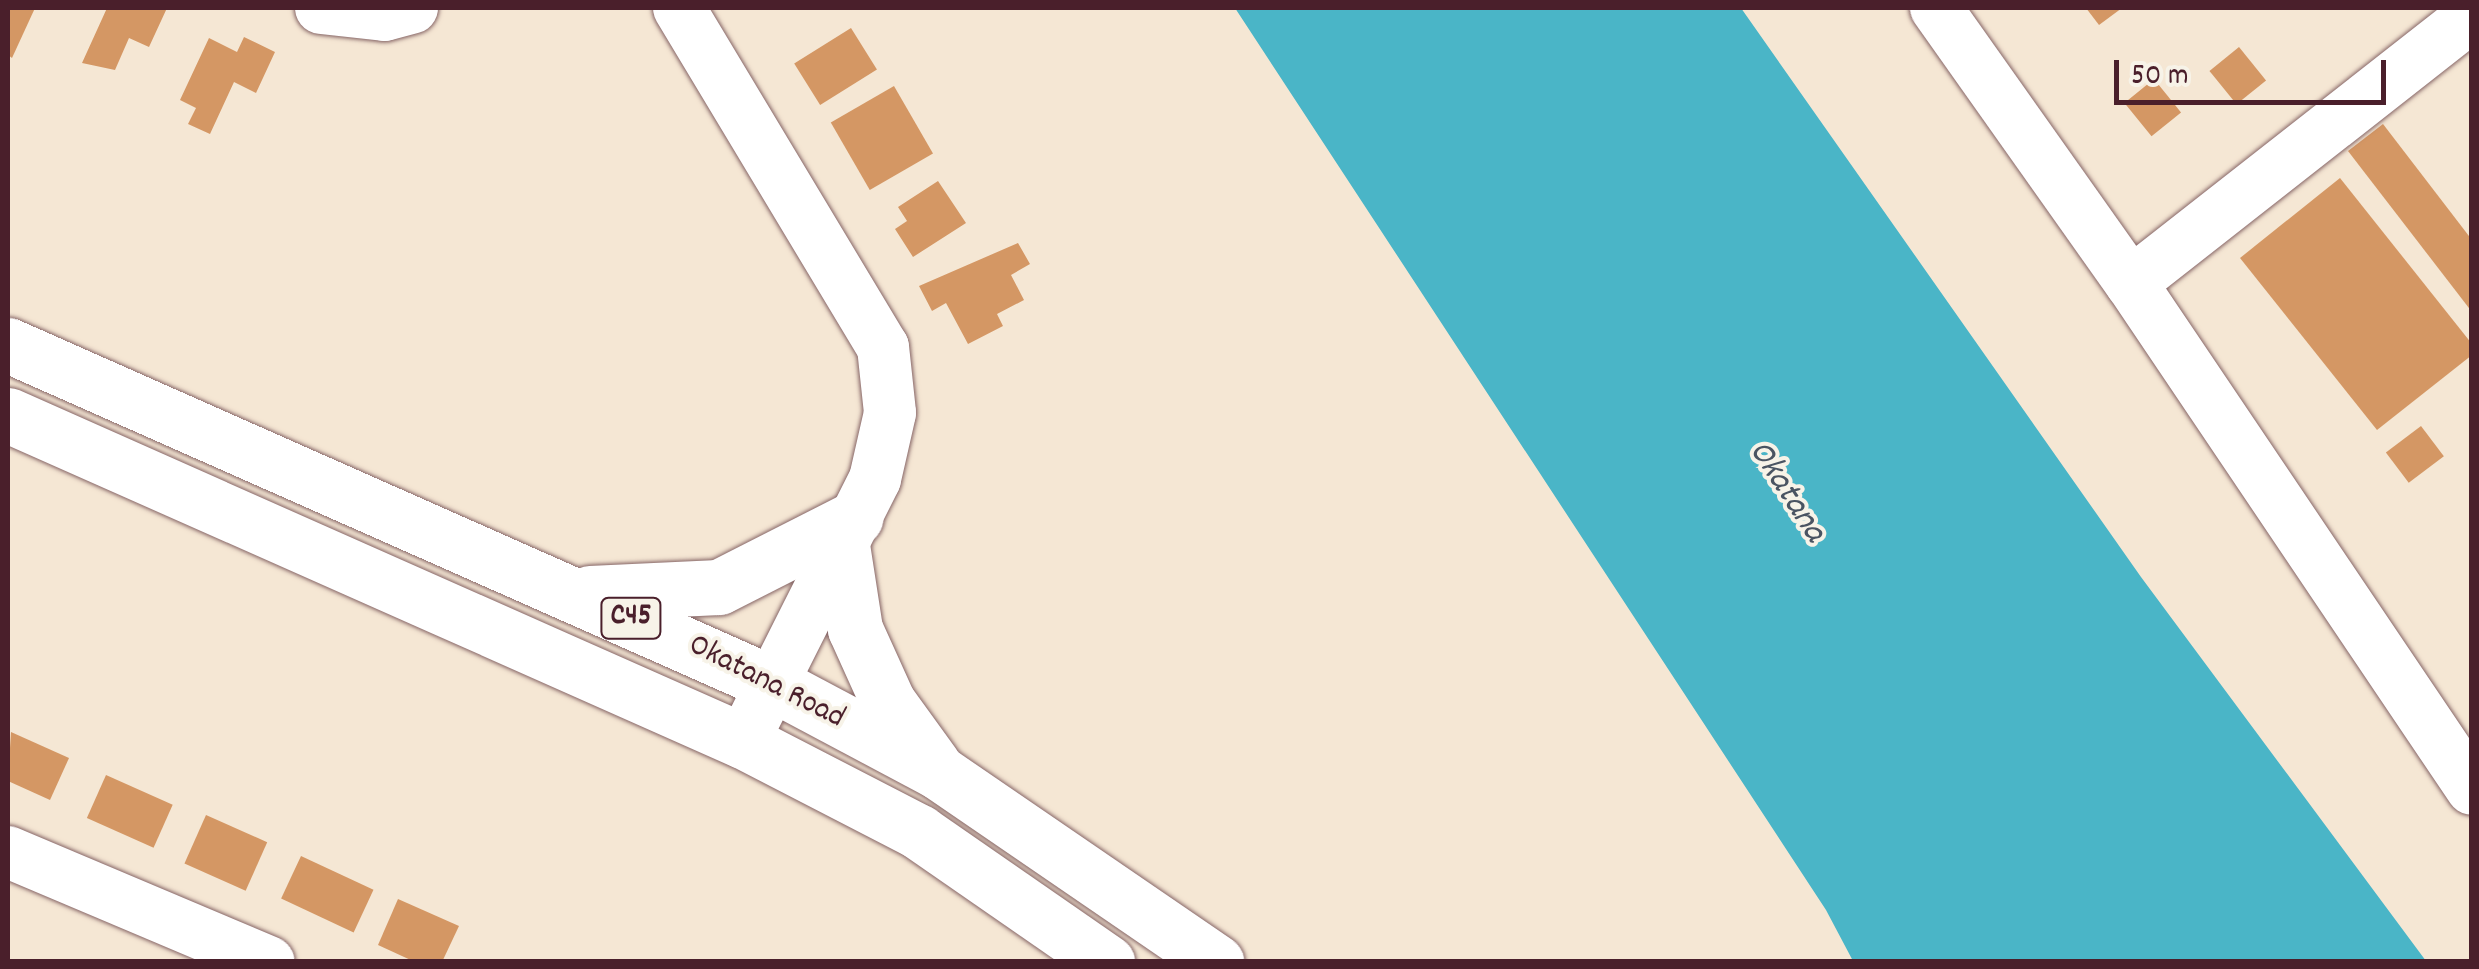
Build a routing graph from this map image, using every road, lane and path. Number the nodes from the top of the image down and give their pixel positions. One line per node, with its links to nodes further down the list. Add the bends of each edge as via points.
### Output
1 (321, 8): 2 (street, via 385,15)
2 (412, 8)
3 (679, 8): 9 (street, via 883,347 890,413 875,480)
4 (1936, 8): 6 (street)
5 (2472, 16): 6 (street)
6 (2132, 282): 14 (street)
7 (8, 345): 10 (main road, Okatana Road / C45)
8 (8, 415): 12 (main road, Okatana Road / C45)
9 (848, 531): 10 (main road, via 719,587); 11 (street); 13 (main road, via 855,630 888,702)
10 (572, 594): 11 (main road, Okatana Road / C45)
11 (772, 684): 12 (street); 13 (main road, Okatana Road / C45)
12 (743, 741): 17 (main road, Okatana Road / C45, via 920,832)
13 (940, 774): 18 (main road, Okatana Road / C45)
14 (2472, 789)
15 (13, 870): 16 (street)
16 (268, 962)
17 (1106, 962)
18 (1216, 962)

